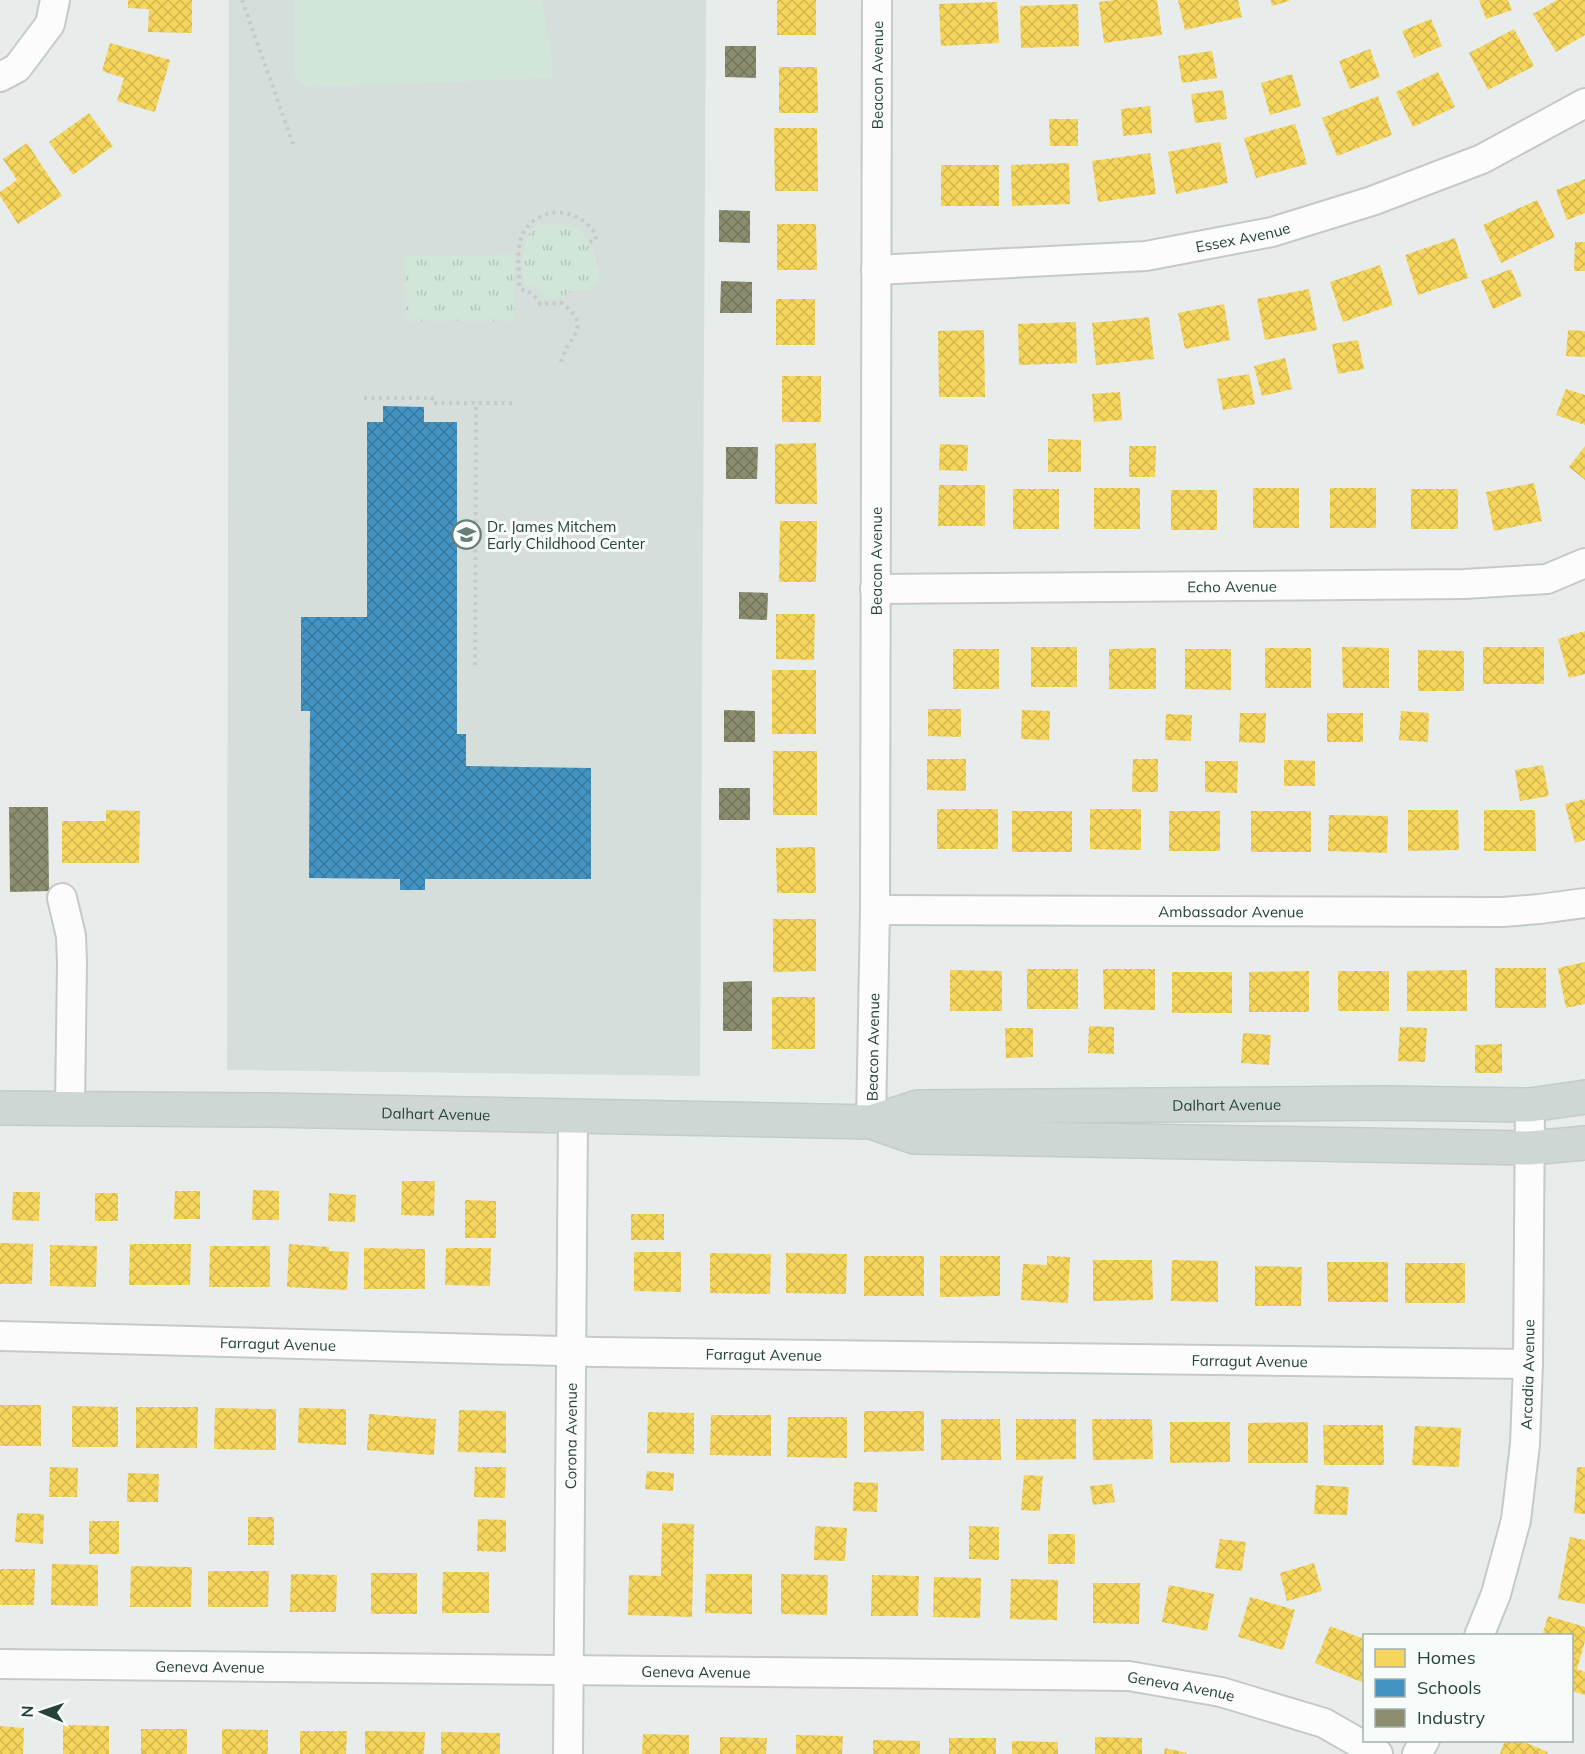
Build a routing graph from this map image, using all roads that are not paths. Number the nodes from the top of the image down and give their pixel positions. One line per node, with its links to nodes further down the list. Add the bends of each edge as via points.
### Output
1 (55, 0): 3 (street, via 50,24 17,68)
2 (877, 0): 5 (street, Beacon Avenue)
3 (0, 77)
4 (1585, 103): 5 (street, Essex Avenue, via 1482,159 1372,201 1272,232 1146,256)
5 (876, 270): 7 (street, Beacon Avenue)
6 (1585, 563): 7 (street, Echo Avenue, via 1547,579 1464,584)
7 (876, 589): 10 (street, Beacon Avenue)
8 (62, 898): 14 (street, via 71,936)
9 (1585, 903): 10 (street, Ambassador Avenue, via 1503,912)
10 (875, 910): 16 (street, Beacon Avenue)
11 (1585, 1097): 12 (main road, Dalhart Avenue)
12 (1530, 1106): 16 (main road, Dalhart Avenue, via 1386,1103 918,1107); 18 (street, Arcadia Avenue)
13 (0, 1108): 14 (main road, Dalhart Avenue)
14 (70, 1108): 15 (main road, Dalhart Avenue)
15 (573, 1117): 16 (main road, Dalhart Avenue); 20 (street, Corona Avenue)
16 (872, 1122): 18 (main road, Dalhart Avenue, via 914,1137)
17 (1585, 1143): 18 (main road, Dalhart Avenue)
18 (1530, 1148): 21 (street, Arcadia Avenue)
19 (0, 1336): 20 (street, Farragut Avenue)
20 (572, 1352): 21 (street, Farragut Avenue); 24 (street, Corona Avenue)
21 (1528, 1364): 22 (street, Arcadia Avenue, via 1525,1444 1516,1520 1496,1594)
22 (1479, 1634)
23 (0, 1664): 24 (street, Geneva Avenue)
24 (568, 1671): 25 (street, Corona Avenue); 26 (street, Geneva Avenue, via 1129,1676 1221,1692 1324,1723)
25 (568, 1754)
26 (1378, 1754)

